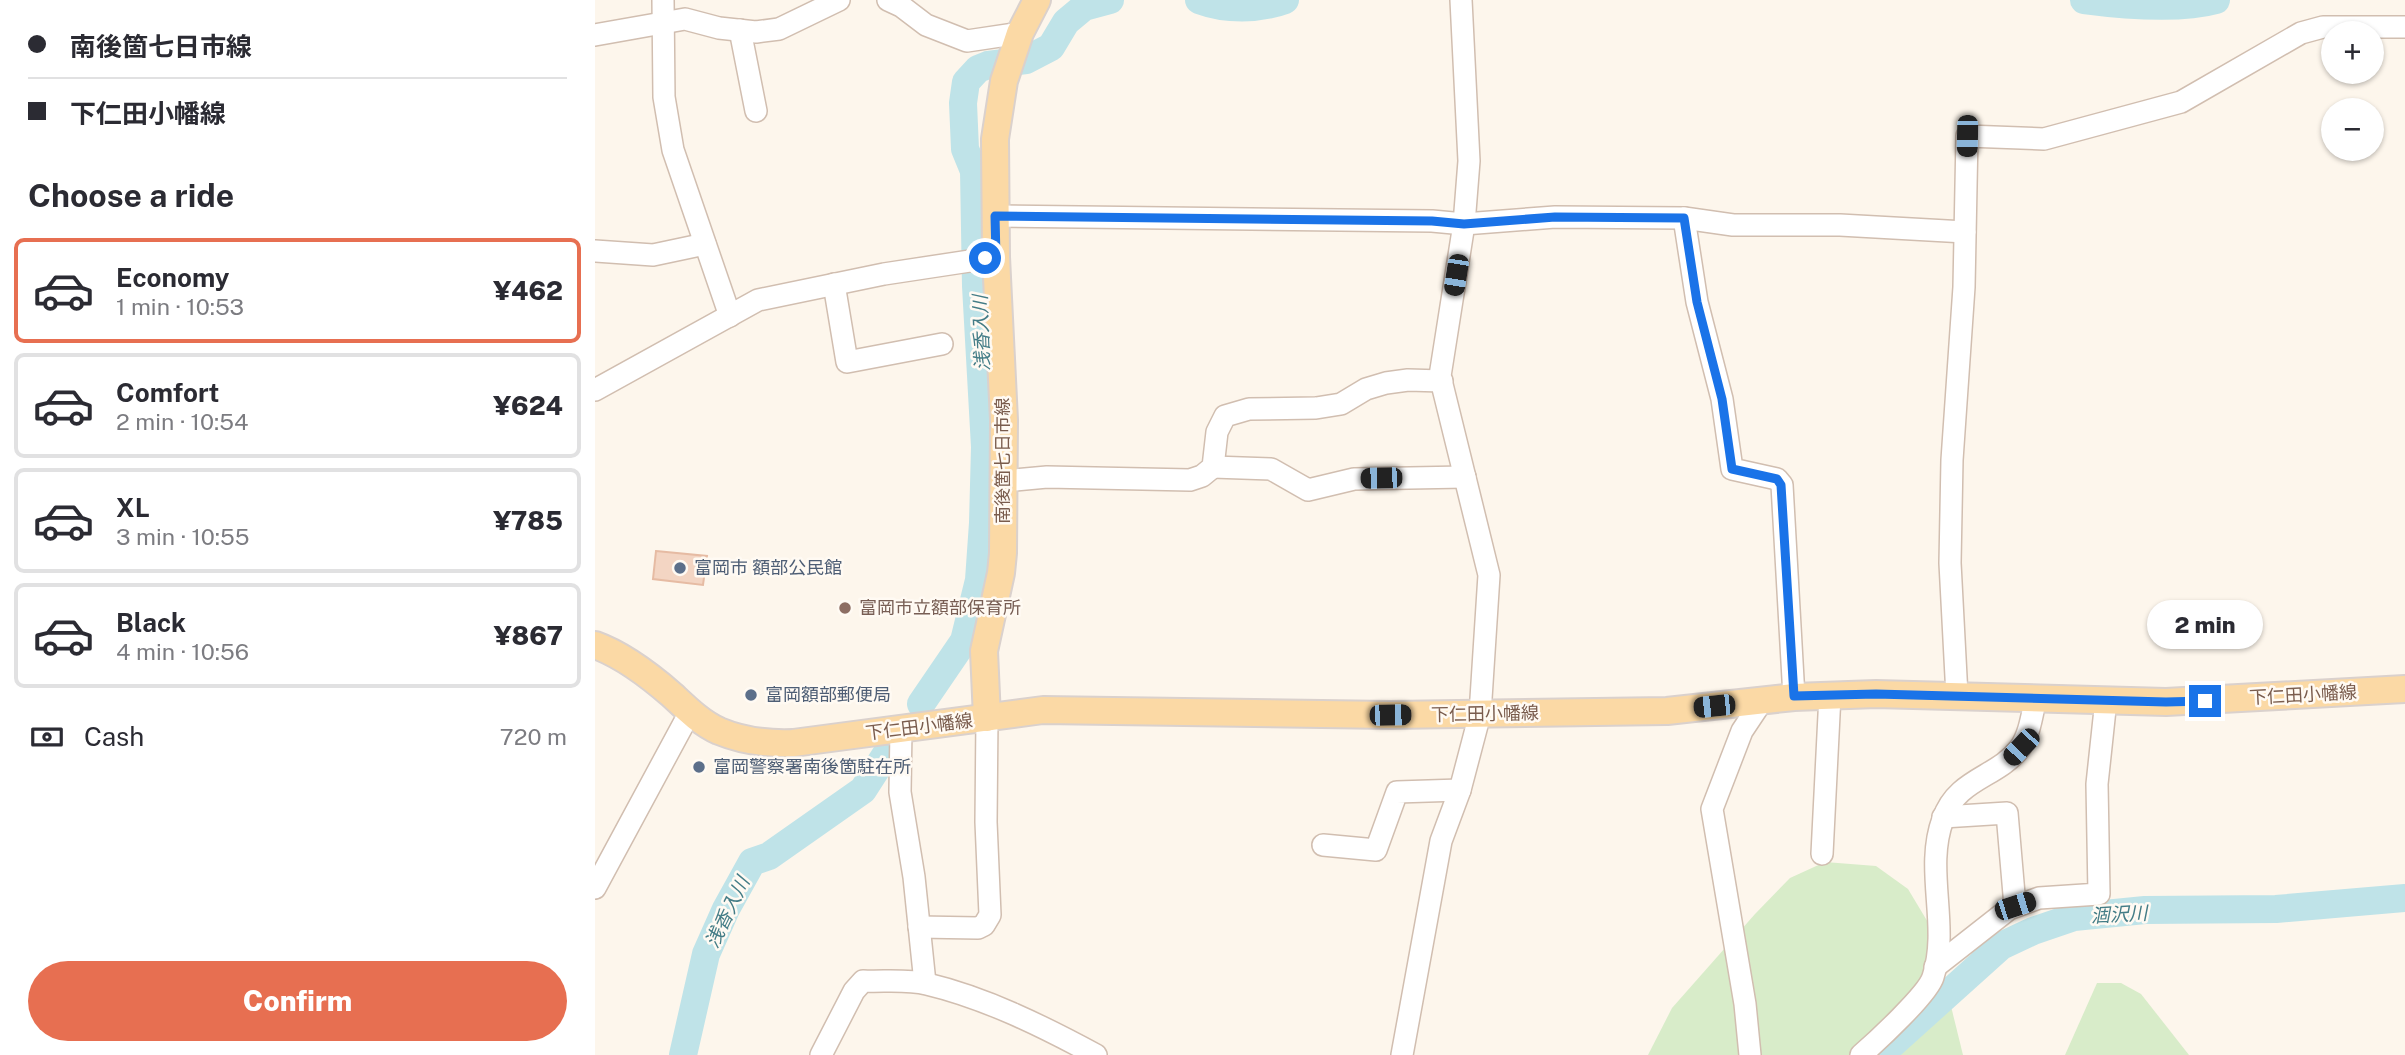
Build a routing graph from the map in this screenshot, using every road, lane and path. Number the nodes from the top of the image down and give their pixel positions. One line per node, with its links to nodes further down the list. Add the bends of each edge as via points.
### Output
1 (663, 0): 6 (street)
2 (839, 0): 8 (street, via 779,29)
3 (888, 0): 10 (street, via 926,25 967,41)
4 (1037, 0): 10 (main road, 南後箇七日市線)
5 (1461, 0): 14 (street, via 1469,162)
6 (664, 24): 8 (street, via 685,19); 9 (street); 16 (street, via 664,97 673,150)
7 (2405, 27): 15 (street, via 2323,27 2301,33 2181,102 2044,139 1967,136)
8 (740, 30): 11 (street)
9 (595, 35)
10 (1018, 39): 12 (main road, 南後箇七日市線, via 999,104)
11 (756, 111)
12 (995, 216): 14 (street); 18 (main road, 南後箇七日市線)
13 (1684, 218): 14 (street, via 1555,217); 15 (street, via 1733,225); 30 (street, via 1732,469 1777,479 1781,485)
14 (1464, 224): 22 (street)
15 (1965, 232): 31 (street, via 1951,486)
16 (705, 244): 17 (street, via 653,254); 20 (street)
17 (595, 251)
18 (979, 259): 19 (street); 26 (main road, 南後箇七日市線, via 1005,420)
19 (834, 284): 20 (street, via 758,300); 21 (street, via 847,362)
20 (730, 316): 23 (street)
21 (941, 344)
22 (1442, 381): 24 (street, via 1386,383 1341,404 1249,409 1225,416 1217,432); 25 (street)
23 (595, 390)
24 (1213, 467): 25 (street, via 1272,469 1308,490 1354,479); 26 (street, via 1190,480 1047,477)
25 (1465, 477): 36 (street, via 1489,575)
26 (1004, 481): 37 (main road, 南後箇七日市線, via 1001,573 984,651)
27 (595, 645): 35 (main road, 下仁田小幡線, via 643,672)
28 (2405, 689): 33 (main road, 下仁田小幡線, via 2224,700)
29 (1830, 695): 30 (main road, 下仁田小幡線); 31 (main road, 下仁田小幡線); 42 (street)
30 (1794, 696): 34 (main road, 下仁田小幡線)
31 (1957, 696): 32 (main road, 下仁田小幡線)
32 (2036, 698): 33 (main road, 下仁田小幡線); 40 (street, via 2021,747 2000,766 1968,784)
33 (2106, 700): 44 (street, via 2097,784 2099,894 2039,898)
34 (1762, 701): 36 (main road, 下仁田小幡線, via 1667,711); 51 (street, via 1742,731 1712,809)
35 (690, 712): 38 (main road, 下仁田小幡線, via 717,730 768,744); 43 (street)
36 (1480, 714): 37 (main road, 下仁田小幡線, via 1043,710); 39 (street)
37 (987, 719): 38 (main road, 下仁田小幡線); 45 (street, via 990,915 978,928)
38 (901, 729): 45 (street, via 900,792)
39 (1460, 790): 41 (street, via 1397,792 1376,850); 50 (street, via 1441,841)
40 (1943, 817): 44 (street, via 2007,813); 46 (street, via 1934,856 1940,938)
41 (1323, 845)
42 (1822, 854)
43 (595, 888)
44 (2015, 906): 46 (street)
45 (919, 927): 47 (street)
46 (1935, 967): 52 (street, via 1933,980)
47 (925, 983): 48 (street, via 863,981); 49 (street, via 981,1002)
48 (821, 1055)
49 (1097, 1055)
50 (1402, 1055)
51 (1750, 1055)
52 (1861, 1055)

